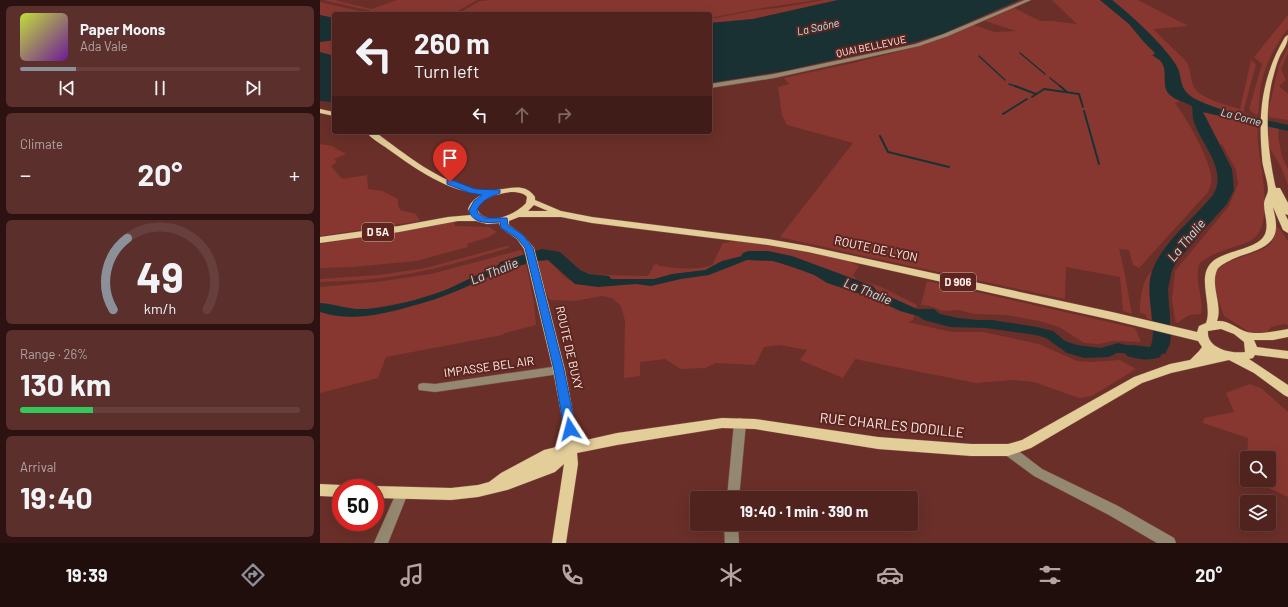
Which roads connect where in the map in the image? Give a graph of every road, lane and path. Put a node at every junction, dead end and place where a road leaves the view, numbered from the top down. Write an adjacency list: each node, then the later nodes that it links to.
1 (1029, 0): 3 (street, QUAI BELLEVUE)
2 (1288, 37): 7 (main road)
3 (712, 86)
4 (320, 111): 5 (main road)
5 (332, 114)
6 (373, 134): 8 (main road)
7 (1268, 170): 10 (main road); 13 (main road)
8 (468, 190): 9 (main road); 12 (main road)
9 (497, 191): 11 (main road, ROUTE DE LYON); 12 (main road)
10 (1272, 191): 19 (main road); 22 (main road)
11 (531, 201): 14 (main road); 15 (main road, ROUTE DE LYON / D 906)
12 (476, 204): 16 (main road); 18 (main road, D 5A)
13 (1288, 212)
14 (520, 214): 15 (main road, ROUTE DE LYON / D 906); 17 (main road)
15 (561, 214): 22 (main road, ROUTE DE LYON / D 906)
16 (478, 218): 17 (main road); 18 (main road, D 5A)
17 (504, 220): 28 (main road, ROUTE DE BUXY)
18 (436, 221): 20 (main road, D 5A)
19 (1288, 230)
20 (320, 240)
21 (1288, 333): 23 (main road)
22 (1206, 335): 23 (main road); 26 (main road); 27 (main road)
23 (1244, 336): 24 (main road)
24 (1251, 351): 25 (main road); 26 (main road, RUE CHARLES DODILLE)
25 (1288, 355)
26 (1233, 357): 27 (main road, RUE CHARLES DODILLE); 30 (main road)
27 (1193, 364): 33 (main road, RUE CHARLES DODILLE)
28 (559, 370): 29 (street, IMPASSE BEL AIR); 32 (main road, ROUTE DE BUXY)
29 (423, 387)
30 (1288, 392)
31 (740, 423): 32 (main road, RUE CHARLES DODILLE); 33 (main road, RUE CHARLES DODILLE); 36 (street)
32 (571, 450): 38 (main road); 41 (main road, ROUTE DE BUXY)
33 (1008, 450): 43 (street)
34 (320, 490): 35 (main road)
35 (332, 491)
36 (734, 491)
37 (384, 492): 38 (main road)
38 (402, 493): 40 (street)
39 (731, 531): 42 (street)
40 (381, 543)
41 (559, 543)
42 (732, 543)
43 (1169, 543)

